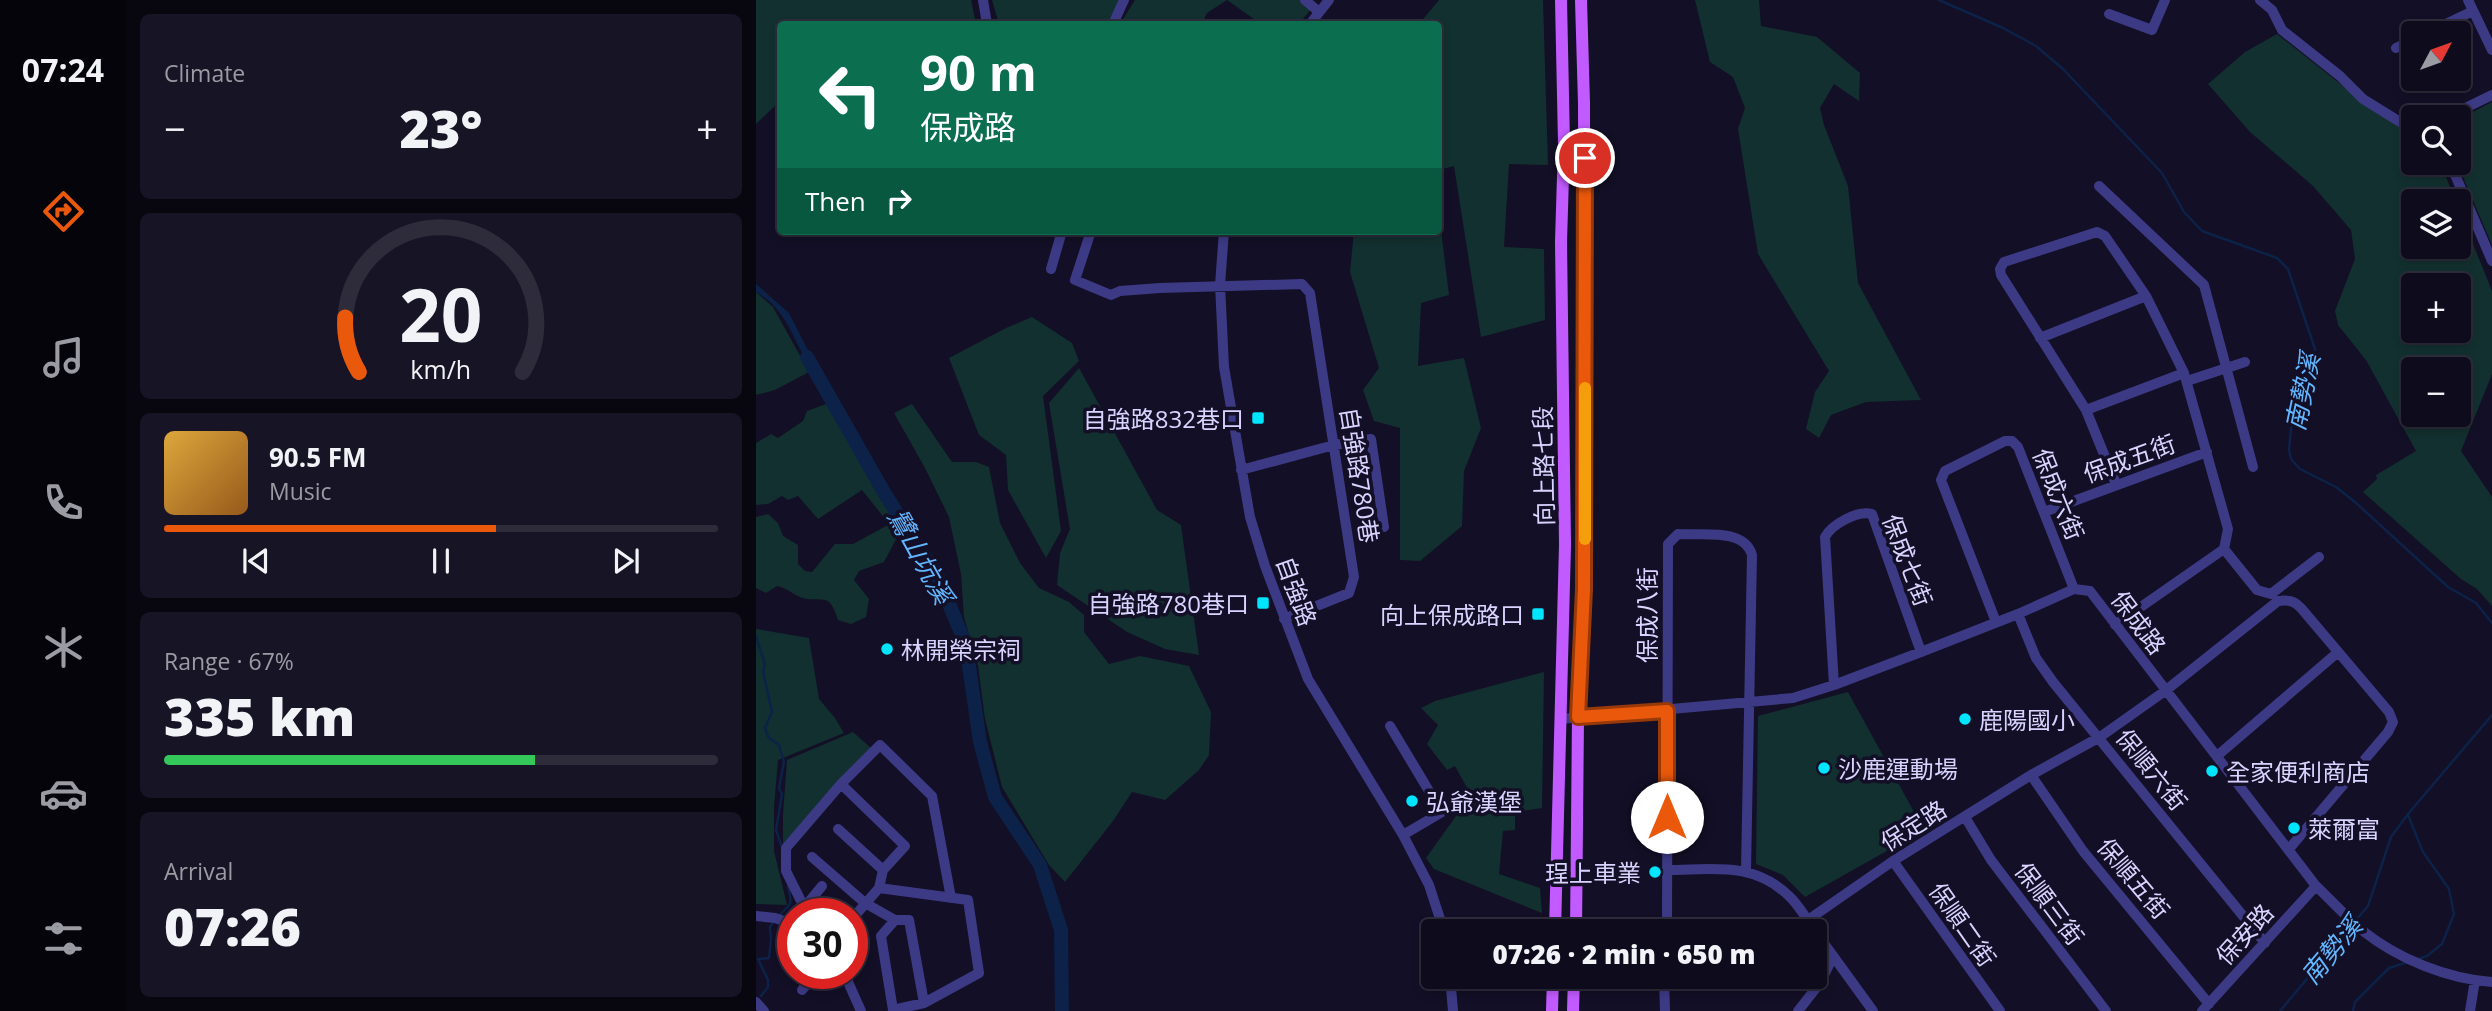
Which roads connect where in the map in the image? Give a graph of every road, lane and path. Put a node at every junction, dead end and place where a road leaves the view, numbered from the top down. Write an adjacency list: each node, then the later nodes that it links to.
1 (983, 0): 13 (street)
2 (1124, 0): 14 (street)
3 (1305, 0): 11 (street)
4 (1329, 0): 11 (street)
5 (1561, 0): 58 (main road, 向上路七段)
6 (1581, 0): 57 (main road, 向上路七段)
7 (2165, 0): 12 (street)
8 (2260, 0): 22 (street)
9 (2468, 0): 10 (street)
10 (2473, 11): 16 (street); 19 (street)
11 (1319, 12): 15 (street)
12 (2109, 14)
13 (986, 21)
14 (1114, 21)
15 (1312, 21)
16 (2452, 21)
17 (2401, 46): 18 (street)
18 (2396, 48)
19 (2492, 50)
20 (2492, 95): 21 (street)
21 (2471, 105)
22 (2401, 123)
23 (2455, 175): 28 (street)
24 (2099, 187): 34 (street)
25 (1061, 235): 29 (street)
26 (1090, 235): 30 (street)
27 (1224, 235): 30 (street, 自強路)
28 (2492, 261)
29 (1051, 269)
30 (1220, 285): 37 (street, 自強路780巷); 40 (street, 自強路)
31 (2146, 296): 32 (street); 32 (street); 35 (street)
32 (2040, 338): 36 (street)
33 (2245, 362): 34 (street)
34 (2226, 368): 35 (street); 39 (street)
35 (2185, 377): 36 (street); 38 (street)
36 (2086, 410): 41 (street)
37 (1334, 445): 40 (street); 43 (street); 48 (street, 自強路780巷)
38 (2207, 452): 41 (street, 保成五街); 44 (street, 保成五街)
39 (2253, 467)
40 (1241, 470): 48 (street, 自強路)
41 (2116, 484): 42 (street, 保成五街)
42 (2044, 512): 46 (street, 保成六街); 49 (street, 保成六街)
43 (1384, 527)
44 (2224, 549): 45 (street); 50 (street)
45 (2319, 557)
46 (2074, 589): 47 (street, 保成路); 50 (street, 保成路)
47 (2018, 614): 49 (street, 保成路); 60 (street, 保順六街)
48 (1284, 619): 68 (street, 自強路)
49 (1996, 622): 51 (street, 保成路)
50 (2115, 625): 54 (street, 保成路)
51 (1920, 652): 53 (street, 保成路); 53 (street, 保成七街)
52 (2337, 653): 54 (street, 保定路); 61 (street); 69 (street)
53 (1834, 685): 55 (street, 保成路)
54 (2165, 691): 60 (street, 保定路); 61 (street, 保成路)
55 (1750, 703): 56 (street, 保成路); 56 (street, 保成八街); 74 (street, 保成八街)
56 (1667, 711): 57 (street, 保成路); 73 (street, 保成八街)
57 (1578, 717): 58 (street, 保成路); 87 (main road, 向上路七段)
58 (1560, 719): 86 (main road, 向上路七段)
59 (1390, 726): 65 (street)
60 (2100, 737): 62 (street, 保定路); 93 (street, 保順六街)
61 (2217, 756): 69 (street, 保成路)
62 (2031, 775): 66 (street, 保定路); 107 (street, 保順五街)
63 (841, 784): 72 (street); 78 (street); 81 (street)
64 (1454, 805): 65 (street)
65 (1441, 811): 68 (street)
66 (1965, 817): 71 (street, 保定路); 117 (street, 保順三街)
67 (838, 829): 72 (street)
68 (1403, 835): 85 (street, 自強路)
69 (2289, 849): 76 (street, 保成路)
70 (812, 857): 80 (street)
71 (1893, 861): 90 (street, 保定路); 116 (street, 保順二街)
72 (883, 870): 77 (street)
73 (1666, 870): 74 (street); 88 (street, 保成八街)
74 (1746, 870): 89 (street)
75 (822, 886): 79 (street)
76 (2316, 886): 93 (street, 保安路); 97 (street, 保成路)
77 (878, 888): 81 (street); 82 (street)
78 (797, 898)
79 (812, 898)
80 (860, 898)
81 (951, 898): 106 (street)
82 (868, 900)
83 (868, 904): 92 (street)
84 (756, 916): 91 (street)
85 (1440, 919)
86 (1555, 919)
87 (1576, 919)
88 (1667, 919)
89 (1806, 919)
90 (1808, 919)
91 (777, 920)
92 (895, 920): 106 (street); 106 (street)
93 (2265, 943): 107 (street, 保安路)
94 (1827, 948): 95 (street)
95 (1833, 957): 96 (street); 115 (street)
96 (1827, 969)
97 (2475, 981): 98 (street, 保成路); 118 (street)
98 (2492, 982)
99 (851, 989): 109 (street)
100 (1451, 989): 110 (street)
101 (1553, 989): 111 (main road)
102 (1574, 989): 112 (main road)
103 (1664, 989): 113 (street)
104 (1815, 989): 114 (street)
105 (756, 1002): 108 (street)
106 (924, 1003)
107 (2206, 1007)
108 (764, 1011)
109 (861, 1011)
110 (1453, 1011)
111 (1552, 1011)
112 (1573, 1011)
113 (1665, 1011)
114 (1798, 1011)
115 (1872, 1011)
116 (2000, 1011)
117 (2106, 1011)
118 (2470, 1011)

